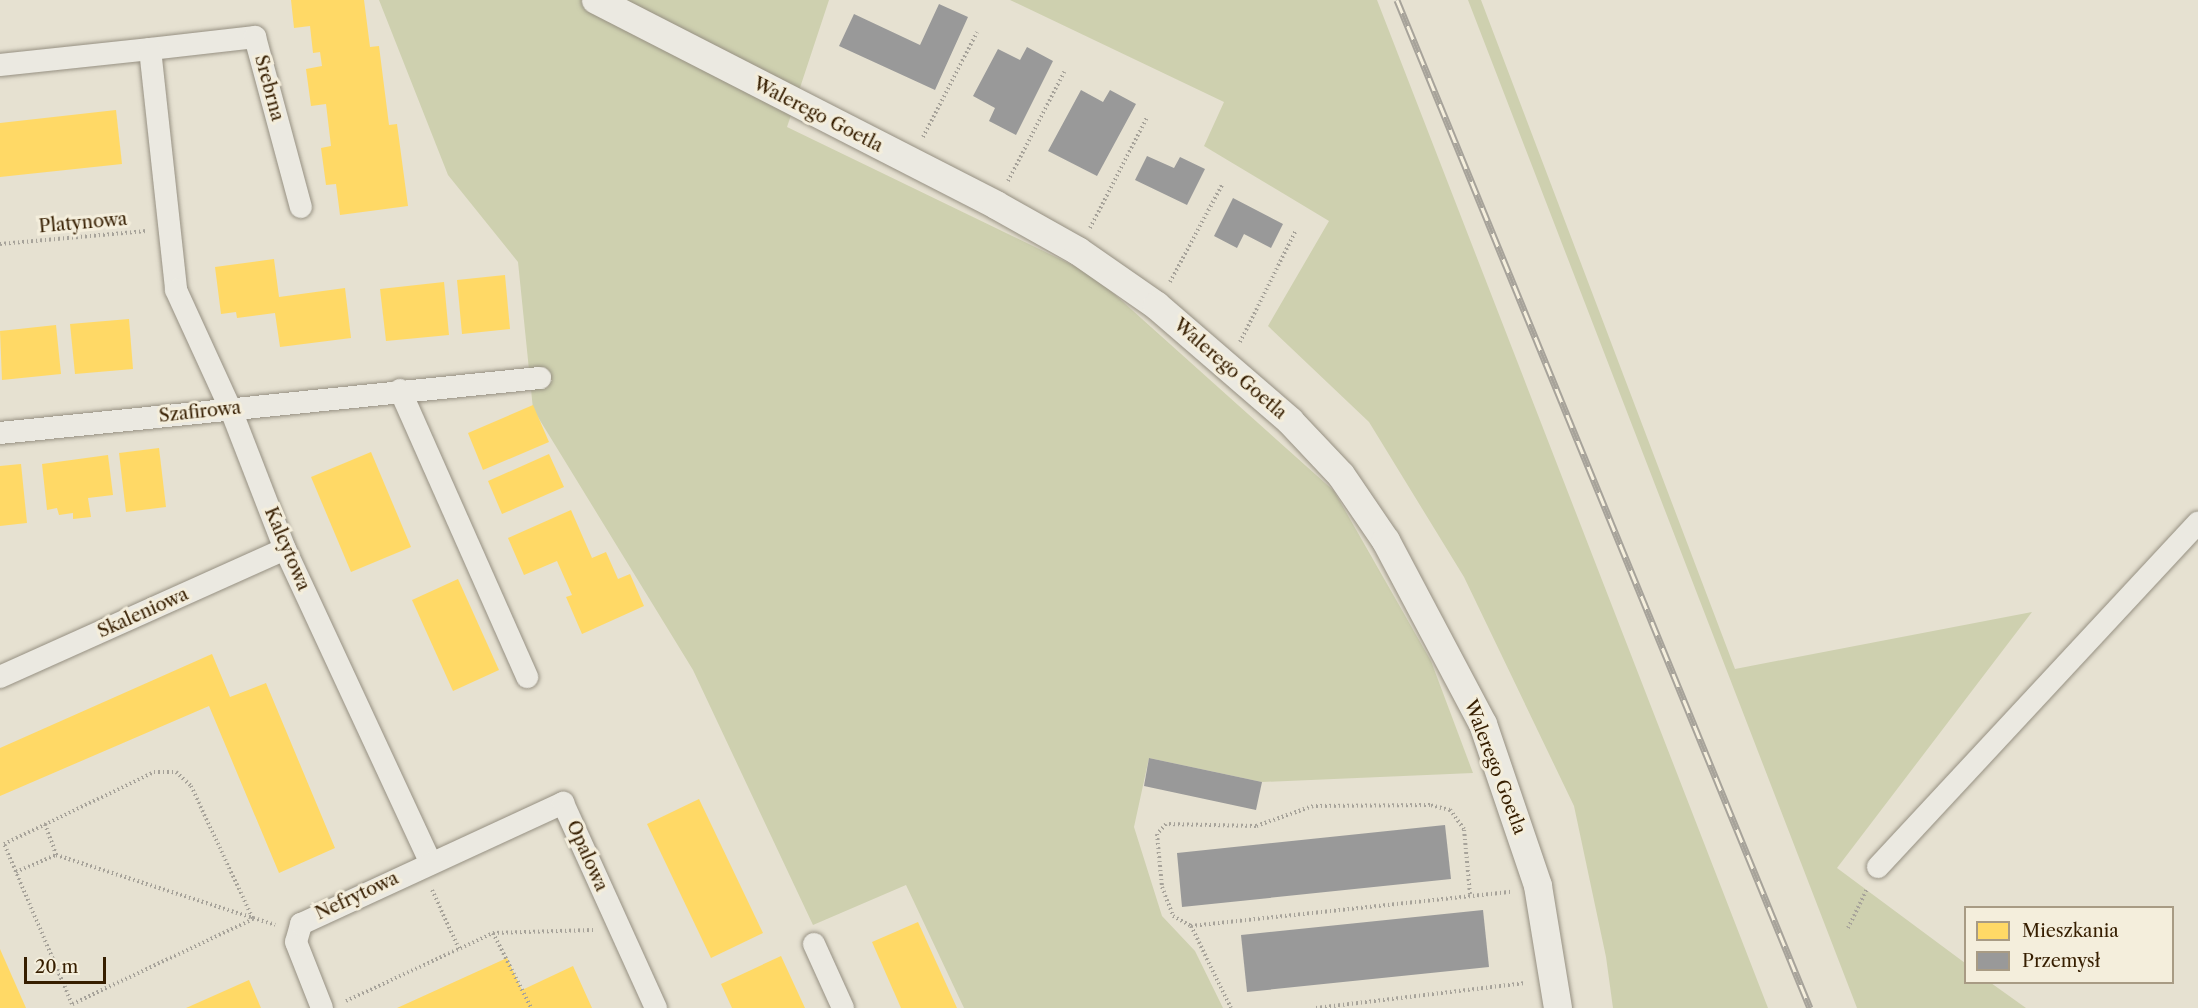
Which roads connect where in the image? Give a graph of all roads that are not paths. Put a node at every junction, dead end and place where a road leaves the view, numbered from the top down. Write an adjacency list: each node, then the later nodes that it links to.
1 (596, 0): 19 (street, Walerego Goetla)
2 (150, 49): 3 (street, Srebrna); 4 (street, Srebrna); 7 (street, Kalcytowa)
3 (0, 65)
4 (302, 207)
5 (540, 378): 6 (street, Szafirowa)
6 (400, 390): 7 (street, Szafirowa); 12 (street)
7 (231, 410): 8 (street, Szafirowa); 10 (street, Kalcytowa)
8 (0, 432)
9 (2198, 523): 14 (street)
10 (285, 549): 11 (street, Skaleniowa); 13 (street, Kalcytowa)
11 (0, 676)
12 (526, 677)
13 (425, 864): 16 (street, Nefrytowa); 17 (street, Opalowa)
14 (1878, 867)
15 (814, 944): 18 (street)
16 (332, 1006)
17 (656, 1008)
18 (843, 1008)
19 (1558, 1008)

